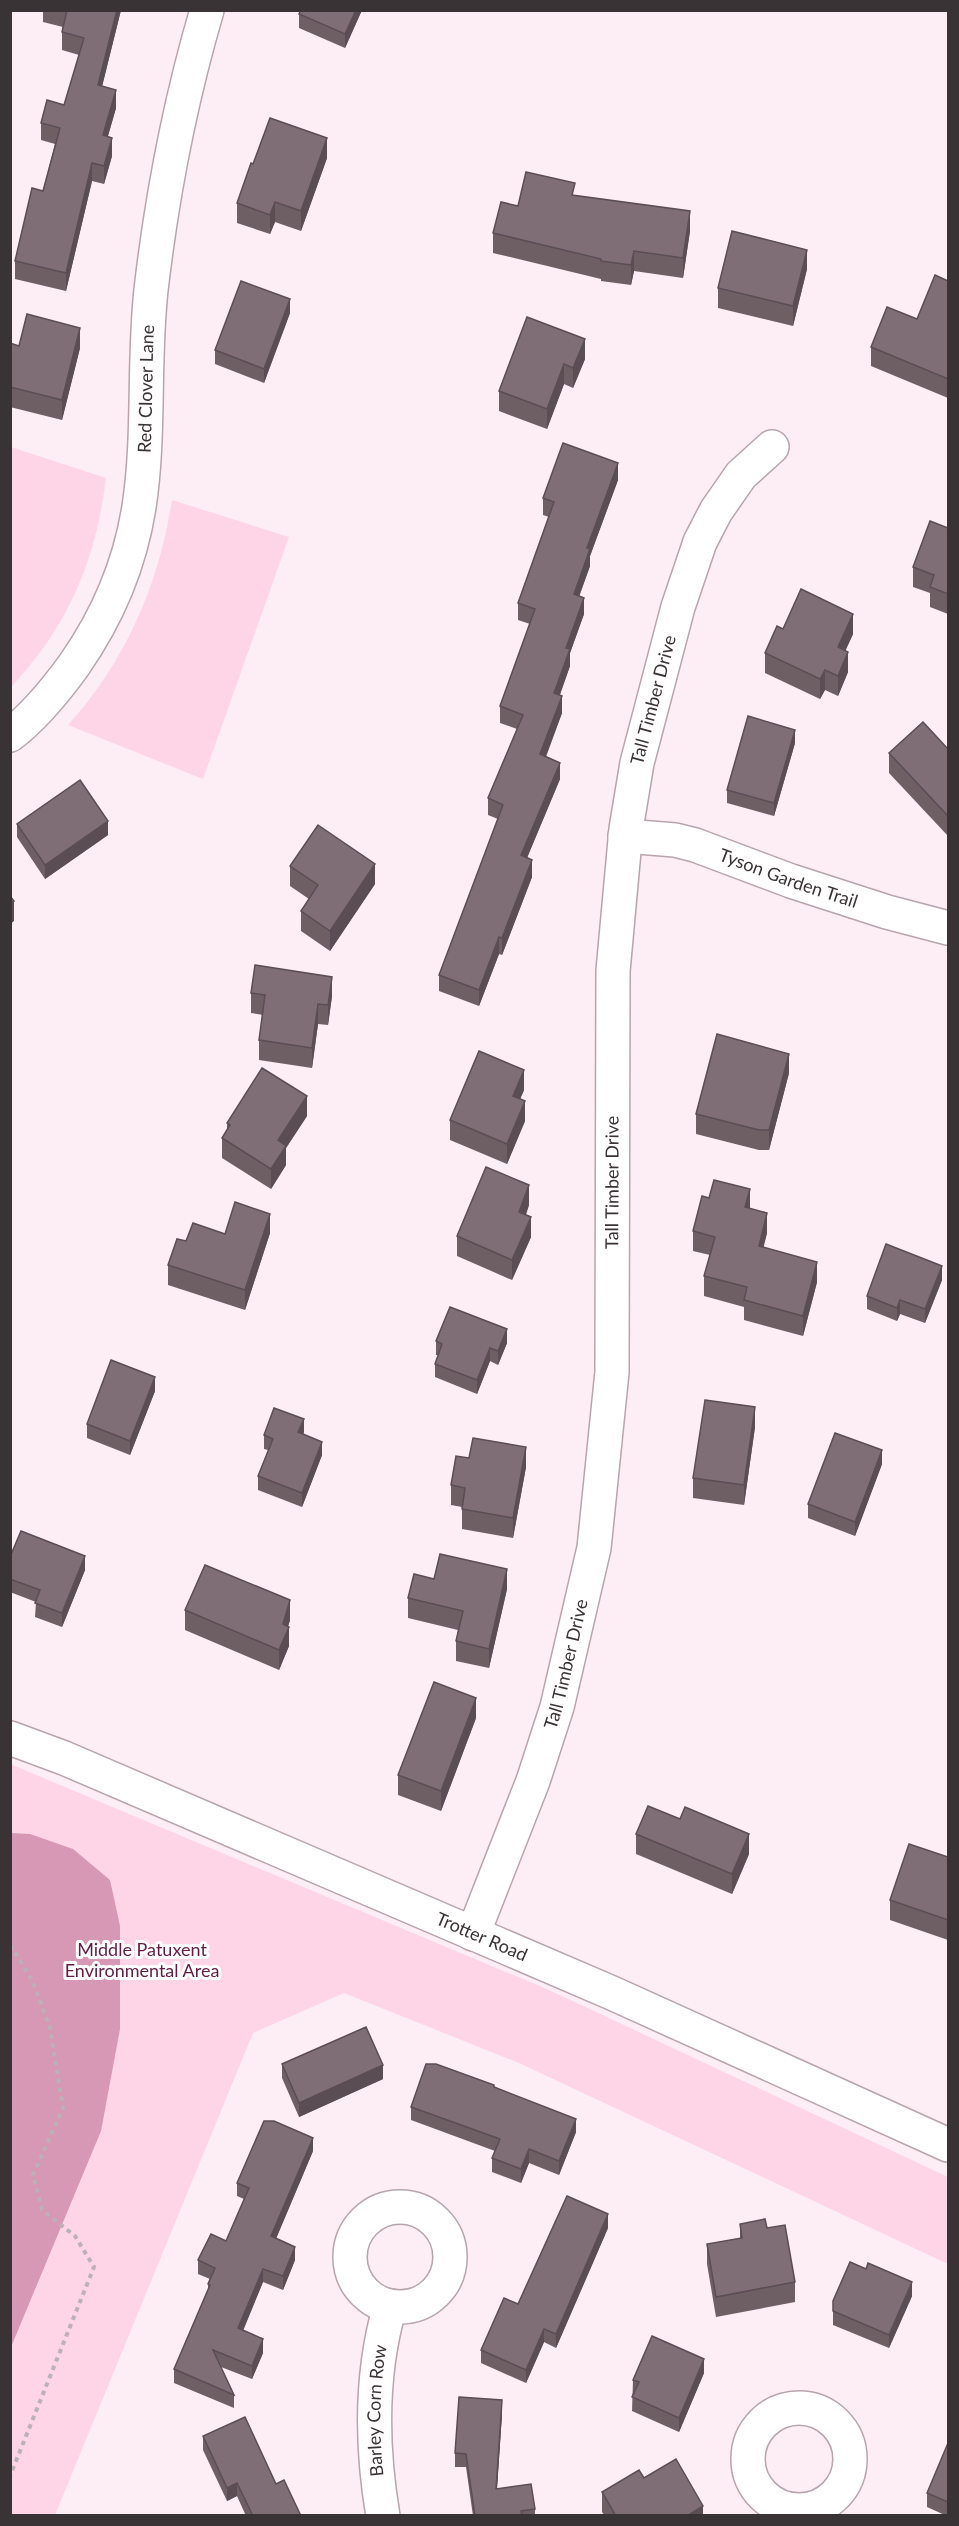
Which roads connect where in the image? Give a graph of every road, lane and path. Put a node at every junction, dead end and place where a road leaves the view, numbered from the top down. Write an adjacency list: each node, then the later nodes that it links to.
1 (207, 10): 3 (street, Red Clover Lane)
2 (772, 447): 4 (street, Tall Timber Drive)
3 (10, 735)
4 (625, 836): 5 (street, Tyson Garden Trail); 7 (street, Tall Timber Drive)
5 (948, 928)
6 (10, 1738): 7 (street, Trotter Road)
7 (473, 1934): 9 (street, Trotter Road)
8 (10, 1945): 11 (path)
9 (948, 2145)
10 (390, 2306): 12 (street, Barley Corn Row)
11 (10, 2476)
12 (383, 2516)

